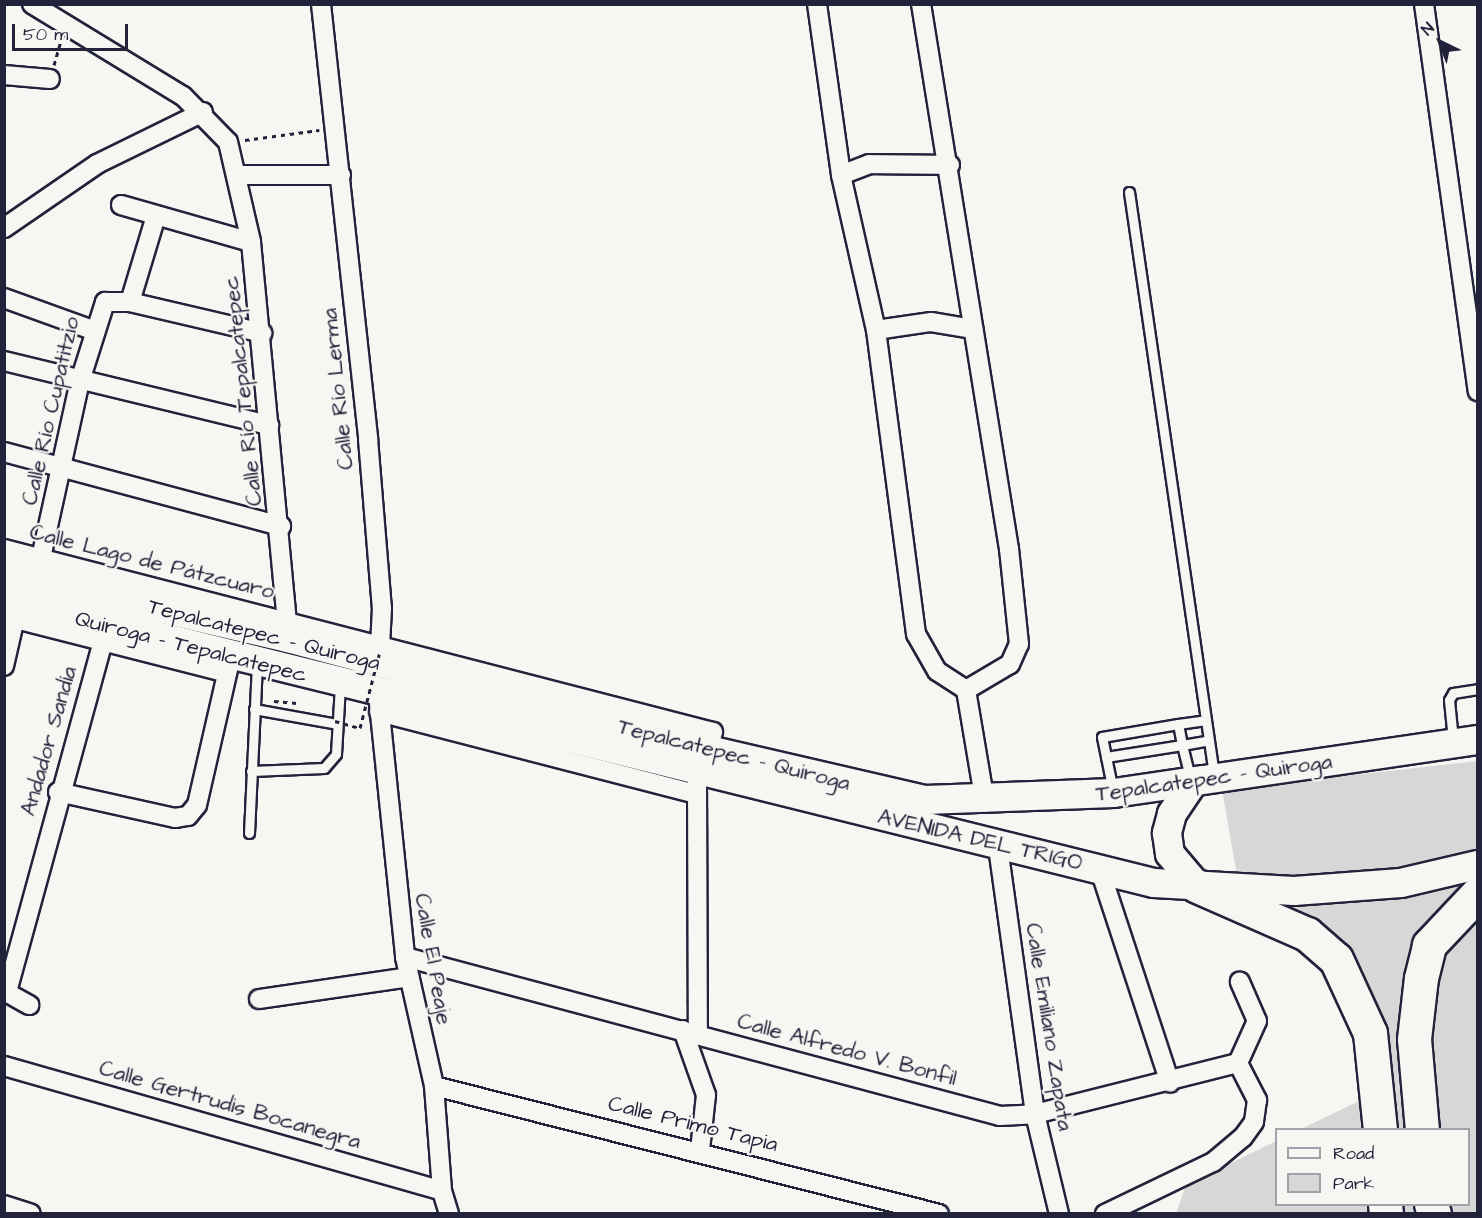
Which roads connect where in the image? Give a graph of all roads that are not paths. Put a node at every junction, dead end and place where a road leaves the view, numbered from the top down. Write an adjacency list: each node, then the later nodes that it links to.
1 (32, 4): 8 (street)
2 (321, 4): 10 (street, Calle Río Lerma)
3 (817, 4): 11 (street)
4 (921, 4): 9 (street)
5 (1424, 4): 26 (street)
6 (4, 75): 7 (street)
7 (50, 79)
8 (203, 112): 12 (street, Calle Río Tepalcatepec); 16 (street)
9 (950, 165): 11 (street); 20 (street)
10 (341, 175): 12 (street); 37 (street, Calle Río Lerma)
11 (841, 175): 21 (street)
12 (239, 176): 17 (street, Calle Río Tepalcatepec)
13 (1129, 192): 45 (lane)
14 (121, 205): 15 (street)
15 (156, 216): 17 (street); 19 (street)
16 (4, 228)
17 (251, 242): 23 (street, Calle Río Tepalcatepec)
18 (4, 298): 22 (street)
19 (130, 303): 22 (street, Calle Río Cupatitzio); 23 (street)
20 (973, 329): 21 (street); 42 (street)
21 (876, 330): 42 (street)
22 (94, 331): 25 (street, Calle Río Cupatitzio)
23 (262, 333): 27 (street, Calle Río Tepalcatepec)
24 (4, 361): 25 (street)
25 (80, 381): 27 (street); 29 (street, Calle Río Cupatitzio)
26 (1478, 391)
27 (269, 425): 30 (street, Calle Río Tepalcatepec)
28 (4, 452): 29 (street)
29 (60, 467): 30 (street); 32 (street, Calle Río Cupatitzio)
30 (281, 526): 35 (street, Calle Río Tepalcatepec)
31 (4, 549): 32 (street, Calle Lago de Pátzcuaro)
32 (41, 558): 35 (street, Calle Lago de Pátzcuaro)
33 (4, 572): 35 (main road, Tepalcatepec - Quiroga)
34 (8, 611): 36 (street); 38 (main road, Quiroga - Tepalcatepec); 39 (street)
35 (288, 629): 37 (street, Calle Lago de Pátzcuaro); 55 (main road, Tepalcatepec - Quiroga)
36 (102, 644): 38 (street); 57 (street, Andador Sandía)
37 (380, 649): 55 (street, Calle Lago de Pátzcuaro)
38 (238, 665): 40 (main road, Quiroga - Tepalcatepec); 44 (lane); 57 (street)
39 (4, 666)
40 (340, 685): 43 (main road, Quiroga - Tepalcatepec); 46 (lane)
41 (1478, 689): 50 (lane)
42 (966, 690): 59 (street)
43 (379, 703): 55 (main road); 67 (street, Calle El Peaje)
44 (254, 709): 46 (lane); 54 (lane)
45 (1206, 720): 47 (lane); 49 (lane)
46 (336, 722): 54 (lane)
47 (1178, 724): 48 (lane); 51 (lane)
48 (1146, 730): 52 (lane); 53 (lane)
49 (1209, 741): 51 (lane); 56 (lane)
50 (1465, 742): 56 (main road, Tepalcatepec - Quiroga)
51 (1182, 746): 52 (lane); 56 (lane)
52 (1150, 750): 53 (lane)
53 (1106, 757): 58 (lane)
54 (251, 771): 61 (lane)
55 (700, 772): 60 (main road, Tepalcatepec - Quiroga); 73 (street)
56 (1204, 782): 58 (main road, Tepalcatepec - Quiroga); 65 (main road)
57 (58, 792): 70 (street, Andador Sandía)
58 (1114, 794): 59 (main road, Tepalcatepec - Quiroga)
59 (985, 802): 60 (main road, Tepalcatepec - Quiroga)
60 (922, 813): 62 (main road, AVENIDA DEL TRIGO)
61 (249, 832)
62 (998, 847): 64 (main road, AVENIDA DEL TRIGO); 79 (street, Calle Emiliano Zapata)
63 (1478, 865): 65 (main road)
64 (1099, 867): 65 (main road, AVENIDA DEL TRIGO); 77 (street)
65 (1197, 886): 80 (highway)
66 (1478, 893): 74 (highway)
67 (405, 957): 68 (street, Calle El Peaje); 73 (street, Calle Alfredo V. Bonfil)
68 (409, 977): 71 (street); 78 (street, Calle El Peaje)
69 (1240, 982): 75 (street)
70 (6, 991): 72 (street)
71 (259, 999)
72 (29, 1005)
73 (691, 1033): 79 (street, Calle Alfredo V. Bonfil); 82 (street)
74 (1414, 1039): 80 (highway); 81 (highway)
75 (1238, 1063): 77 (street, Calle Alfredo V. Bonfil); 89 (street)
76 (4, 1066): 83 (street, Calle Gertrudis Bocanegra)
77 (1170, 1083): 79 (street, Calle Alfredo V. Bonfil)
78 (434, 1086): 82 (street, Calle Primo Tapia); 83 (street, Calle El Peaje)
79 (1035, 1114): 88 (street, Calle Emiliano Zapata)
80 (1386, 1128)
81 (1422, 1128)
82 (700, 1150): 87 (street, Calle Primo Tapia)
83 (442, 1191): 86 (street, Calle El Peaje)
84 (4, 1205): 85 (street)
85 (31, 1214)
86 (449, 1214)
87 (939, 1214)
88 (1059, 1214)
89 (1105, 1214)

